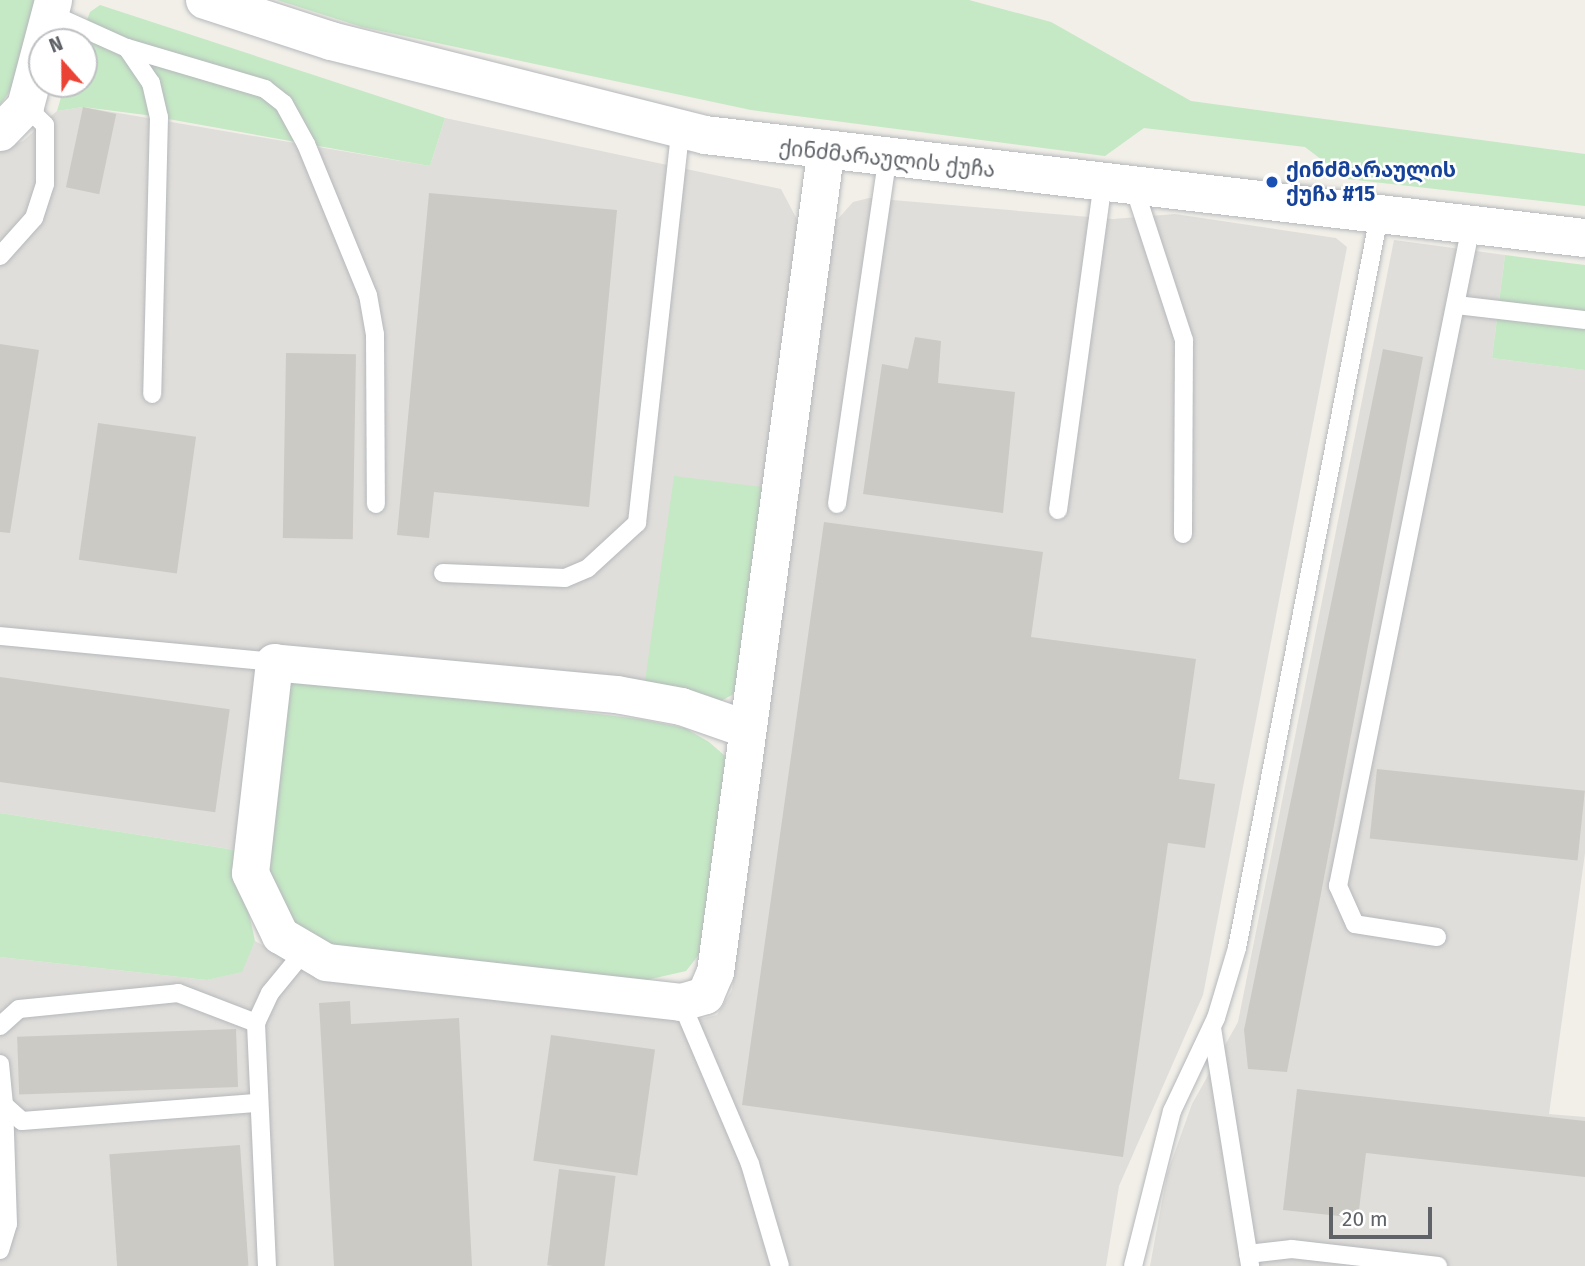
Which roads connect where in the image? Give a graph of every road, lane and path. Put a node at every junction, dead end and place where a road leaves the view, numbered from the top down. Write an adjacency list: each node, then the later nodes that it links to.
1 (205, 0): 5 (main road, ქინძმარაულის ქუჩა)
2 (51, 6): 3 (lane); 4 (street)
3 (128, 48): 16 (lane); 17 (lane)
4 (24, 106): 6 (street); 13 (lane)
5 (680, 131): 7 (main road, ქინძმარაულის ქუჩა); 21 (lane)
6 (0, 132)
7 (825, 154): 8 (main road, ქინძმარაულის ქუჩა); 24 (street)
8 (887, 160): 9 (main road, ქინძმარაულის ქუჩა); 18 (lane)
9 (1118, 182): 10 (main road, ქინძმარაულის ქუჩა); 19 (lane); 20 (lane)
10 (1379, 216): 11 (main road, ქინძმარაულის ქუჩა); 30 (lane)
11 (1471, 226): 12 (main road, ქინძმარაულის ქუჩა); 14 (lane)
12 (1585, 238)
13 (0, 256)
14 (1457, 305): 15 (lane); 25 (lane)
15 (1585, 320)
16 (152, 394)
17 (376, 504)
18 (836, 504)
19 (1058, 510)
20 (1183, 534)
21 (443, 573)
22 (0, 636): 23 (lane)
23 (274, 662): 24 (street); 26 (street)
24 (747, 729): 27 (street)
25 (1437, 937)
26 (302, 954): 27 (street); 28 (lane)
27 (681, 1002): 37 (lane)
28 (256, 1023): 29 (lane); 32 (lane)
29 (0, 1026)
30 (1212, 1027): 35 (lane); 38 (lane)
31 (0, 1064): 33 (lane)
32 (255, 1103): 33 (lane); 36 (lane)
33 (4, 1105): 34 (lane)
34 (0, 1250)
35 (1249, 1260): 39 (lane)
36 (267, 1266)
37 (780, 1266)
38 (1133, 1266)
39 (1438, 1266)

